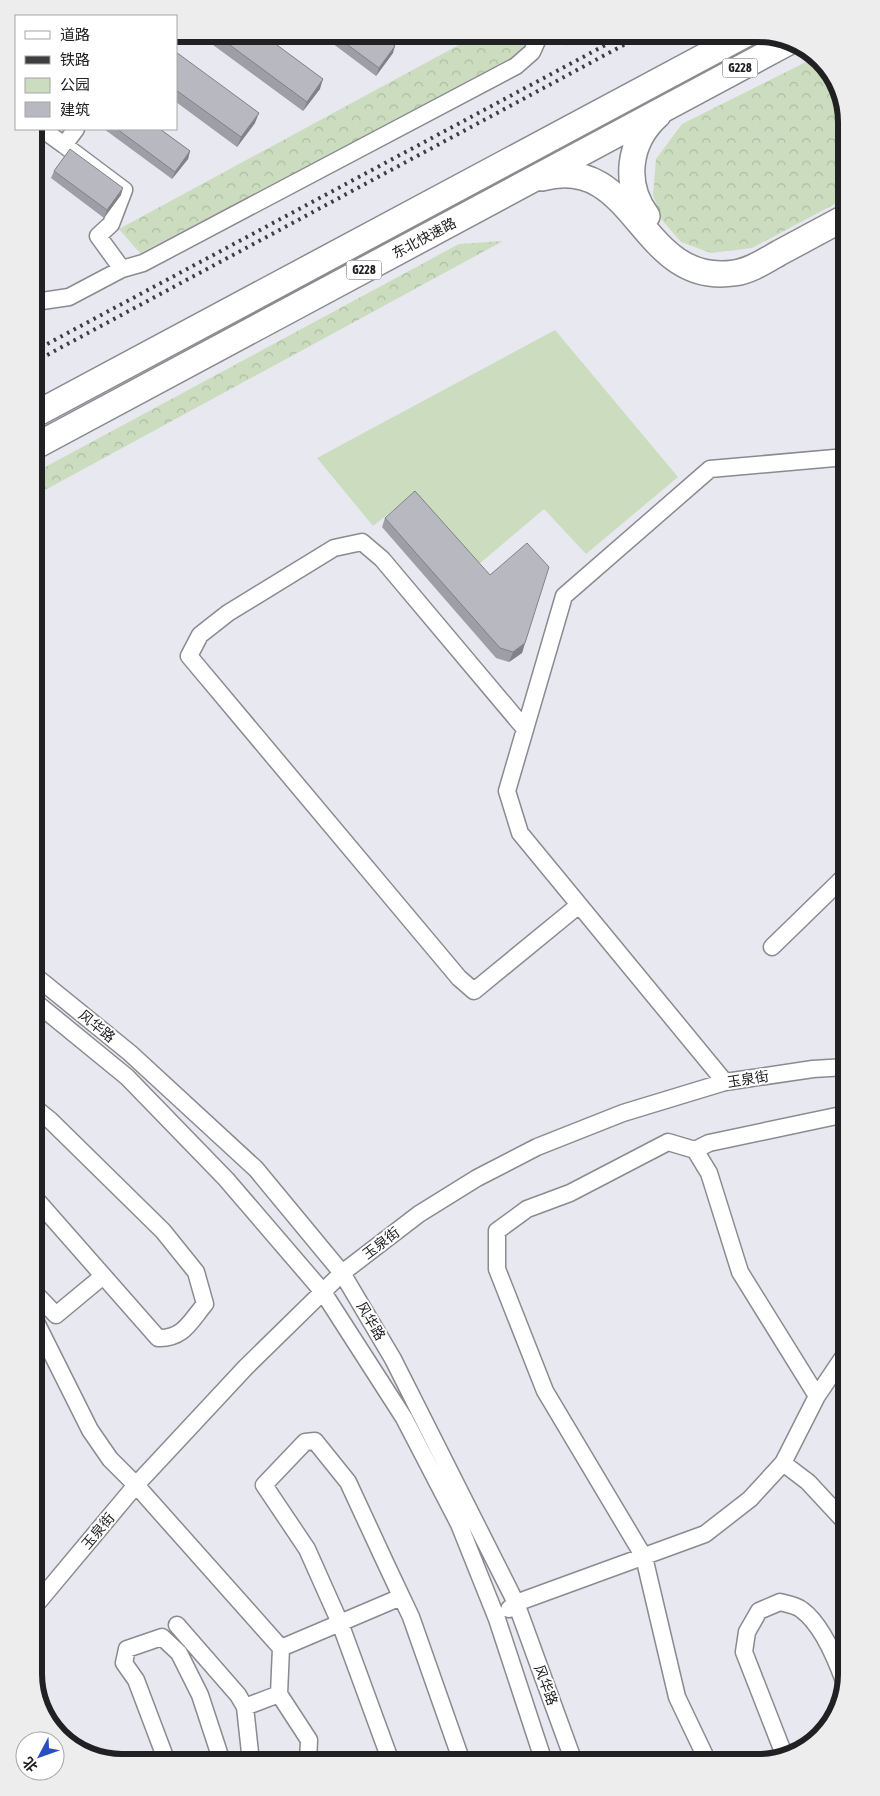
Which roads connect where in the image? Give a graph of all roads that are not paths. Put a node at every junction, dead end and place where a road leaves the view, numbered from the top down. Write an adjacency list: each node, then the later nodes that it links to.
1 (536, 43): 11 (street)
2 (730, 43): 13 (highway, 东北快速路 / G228)
3 (781, 46): 4 (highway, 东北快速路 / G228)
4 (669, 106): 8 (highway, 东北快速路 / G228); 9 (highway)
5 (43, 130): 7 (street)
6 (75, 130): 7 (street)
7 (64, 144): 11 (street)
8 (523, 184): 10 (highway); 14 (highway, 东北快速路 / G228)
9 (838, 207)
10 (838, 221)
11 (122, 269): 12 (street)
12 (43, 301)
13 (43, 410)
14 (43, 442)
15 (838, 458): 16 (street)
16 (525, 730): 18 (street); 18 (street)
17 (838, 883): 19 (street)
18 (578, 905): 23 (street)
19 (772, 947)
20 (42, 982): 28 (street, 风华路)
21 (42, 1008): 30 (street)
22 (838, 1067): 23 (street, 玉泉街)
23 (724, 1082): 28 (street, 玉泉街)
24 (42, 1114): 29 (street)
25 (838, 1116): 26 (street)
26 (695, 1150): 34 (street); 38 (street)
27 (42, 1206): 29 (street)
28 (342, 1273): 30 (street, 玉泉街); 41 (street, 风华路)
29 (103, 1276): 31 (street)
30 (322, 1292): 36 (street, 玉泉街); 42 (street)
31 (42, 1301)
32 (42, 1334): 36 (street)
33 (838, 1365): 34 (street)
34 (817, 1396): 35 (street)
35 (783, 1463): 37 (street); 38 (street)
36 (136, 1485): 39 (street, 玉泉街); 45 (street)
37 (838, 1514)
38 (644, 1557): 41 (street); 58 (street)
39 (42, 1597)
40 (401, 1597): 43 (street); 43 (street); 55 (street)
41 (516, 1603): 42 (street); 57 (street, 风华路)
42 (497, 1618): 56 (street)
43 (340, 1622): 45 (street); 54 (street)
44 (176, 1624): 48 (street)
45 (281, 1648): 47 (street)
46 (838, 1664): 49 (street)
47 (279, 1694): 48 (street); 53 (street)
48 (245, 1707): 52 (street)
49 (782, 1749)
50 (164, 1753): 51 (street)
51 (219, 1753)
52 (250, 1753)
53 (308, 1753)
54 (387, 1753)
55 (459, 1754)
56 (541, 1754)
57 (571, 1754)
58 (704, 1754)

